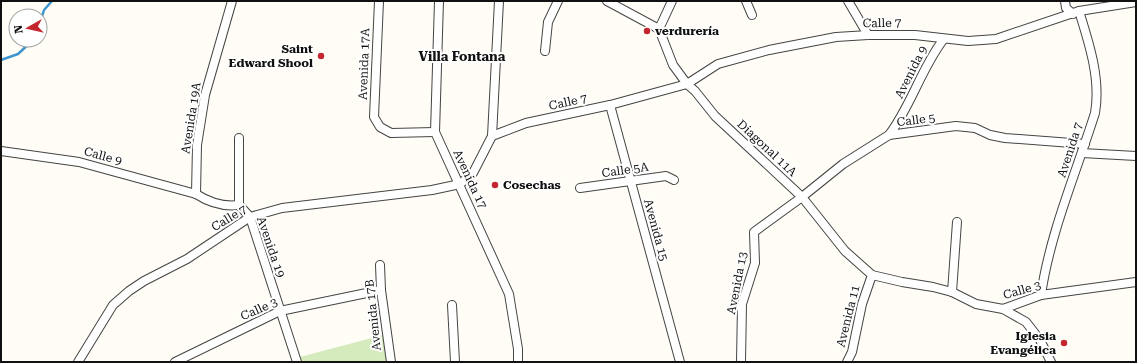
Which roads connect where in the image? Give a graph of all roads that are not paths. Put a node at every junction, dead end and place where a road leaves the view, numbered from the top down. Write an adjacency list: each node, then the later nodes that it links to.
1 (232, 1): 32 (street, Avenida 19A)
2 (379, 1): 20 (street, Avenida 17A)
3 (439, 1): 20 (street, Avenida 17)
4 (499, 1): 22 (street)
5 (558, 1): 17 (street)
6 (607, 1): 14 (street)
7 (672, 1): 14 (street)
8 (746, 1): 13 (street)
9 (848, 1): 15 (street)
10 (1066, 1): 12 (street, Avenida 7)
11 (1136, 2): 12 (street, Calle 7)
12 (1076, 12): 16 (street, Calle 7); 24 (street, Avenida 7)
13 (752, 15)
14 (659, 29): 18 (street, Diagonal 11A)
15 (868, 35): 16 (street, Calle 7); 18 (street, Calle 7)
16 (943, 40): 21 (street, Avenida 9)
17 (545, 51)
18 (688, 84): 19 (street, Calle 7); 33 (street, Diagonal 11A)
19 (610, 105): 22 (street, Calle 7); 29 (street, Avenida 15)
20 (435, 132): 30 (street, Avenida 17)
21 (889, 135): 24 (street, Calle 5); 33 (street, Calle 5)
22 (492, 136): 30 (street)
23 (239, 138): 34 (street)
24 (1085, 144): 26 (street, Avenida 7)
25 (1, 151): 32 (street, Calle 9)
26 (1082, 153): 27 (street); 43 (street, Avenida 7)
27 (1136, 156)
28 (674, 180): 29 (street, Calle 5A)
29 (631, 182): 31 (street, Calle 5A); 53 (street, Avenida 15)
30 (460, 184): 35 (street, Calle 7); 52 (street, Avenida 17)
31 (580, 188)
32 (196, 194): 34 (street, Calle 9)
33 (802, 198): 37 (street, Calle 5); 39 (street, Diagonal 11A)
34 (239, 205): 35 (street, Avenida 19)
35 (250, 217): 46 (street, Avenida 19); 47 (street, Calle 7)
36 (957, 222): 42 (street)
37 (754, 232): 54 (street, Avenida 13)
38 (380, 265): 41 (street, Avenida 17B)
39 (872, 275): 42 (street, Calle 3); 55 (street, Avenida 11)
40 (1136, 282): 43 (street, Calle 3)
41 (381, 290): 46 (street, Calle 3); 50 (street, Avenida 17B)
42 (952, 292): 45 (street, Calle 3)
43 (1042, 295): 45 (street, Calle 3)
44 (452, 305): 51 (street)
45 (1004, 309): 56 (street)
46 (280, 311): 48 (street, Calle 3); 49 (street, Avenida 19)
47 (78, 362)
48 (175, 362)
49 (297, 362)
50 (391, 362)
51 (455, 362)
52 (518, 362)
53 (680, 362)
54 (741, 362)
55 (847, 362)
56 (1051, 362)

